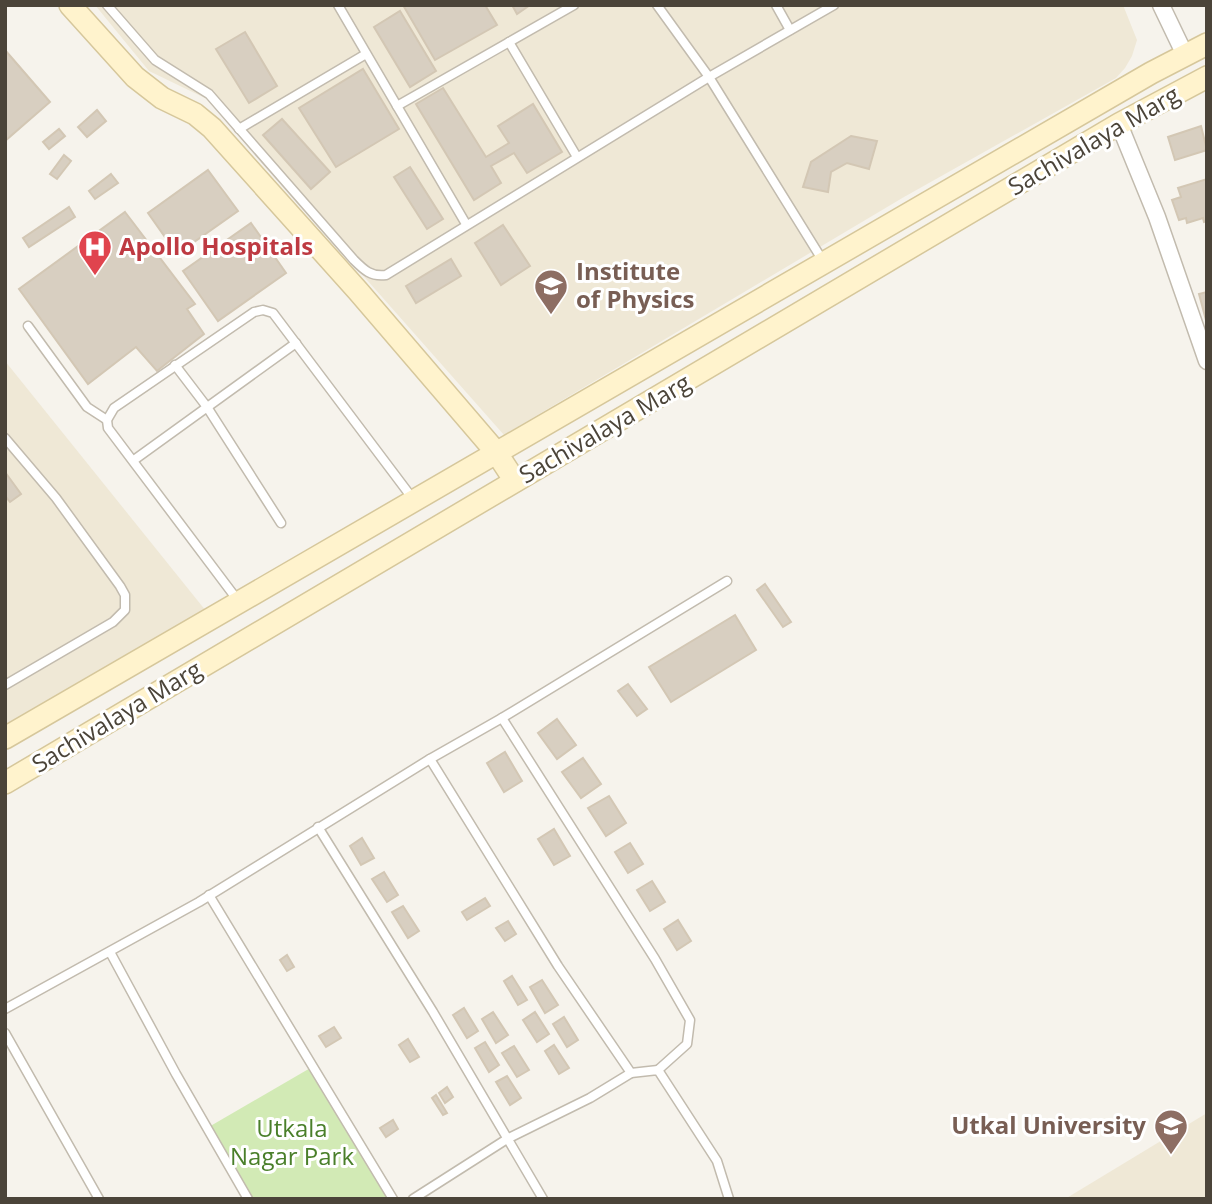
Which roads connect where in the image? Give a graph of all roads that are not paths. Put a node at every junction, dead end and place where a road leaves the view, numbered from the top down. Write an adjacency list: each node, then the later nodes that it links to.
1 (70, 5): 31 (main road)
2 (338, 5): 12 (lane)
3 (574, 5): 10 (lane)
4 (657, 5): 14 (lane)
5 (776, 5): 9 (lane)
6 (834, 5): 9 (lane)
7 (1161, 5): 13 (street)
8 (110, 6): 20 (lane)
9 (790, 30): 14 (lane)
10 (509, 42): 17 (lane); 21 (lane)
11 (1207, 44): 13 (main road)
12 (366, 54): 17 (lane); 20 (lane)
13 (1185, 55): 16 (main road)
14 (709, 77): 21 (lane); 23 (lane)
15 (1207, 77): 18 (main road, Sachivalaya Marg)
16 (1139, 80): 18 (main road); 23 (main road)
17 (397, 106): 22 (lane)
18 (1153, 106): 19 (main road, Sachivalaya Marg)
19 (1119, 124): 26 (street); 33 (main road, Sachivalaya Marg)
20 (239, 129): 22 (lane)
21 (577, 157): 22 (lane)
22 (466, 224)
23 (824, 262): 31 (main road)
24 (28, 326): 29 (lane)
25 (296, 344): 27 (lane); 28 (lane); 34 (lane)
26 (1207, 361)
27 (175, 365): 28 (lane); 29 (lane)
28 (207, 407): 32 (lane); 35 (lane)
29 (107, 420): 32 (lane)
30 (5, 438): 38 (lane)
31 (496, 452): 33 (main road); 34 (main road)
32 (134, 460): 37 (lane)
33 (515, 481): 42 (main road, Sachivalaya Marg)
34 (414, 502): 37 (main road)
35 (281, 523)
36 (727, 581): 39 (lane)
37 (239, 603): 40 (main road)
38 (5, 685)
39 (502, 718): 41 (lane); 48 (lane)
40 (5, 738)
41 (430, 759): 43 (lane); 49 (lane)
42 (5, 783)
43 (318, 827): 44 (lane); 50 (lane)
44 (209, 895): 45 (lane); 53 (lane)
45 (110, 952): 46 (lane); 52 (lane)
46 (5, 1009)
47 (5, 1033): 51 (lane)
48 (658, 1070): 49 (lane); 56 (lane)
49 (631, 1073): 50 (lane)
50 (508, 1139): 54 (lane); 55 (lane)
51 (99, 1199)
52 (248, 1199)
53 (393, 1199)
54 (413, 1199)
55 (543, 1199)
56 (729, 1199)

